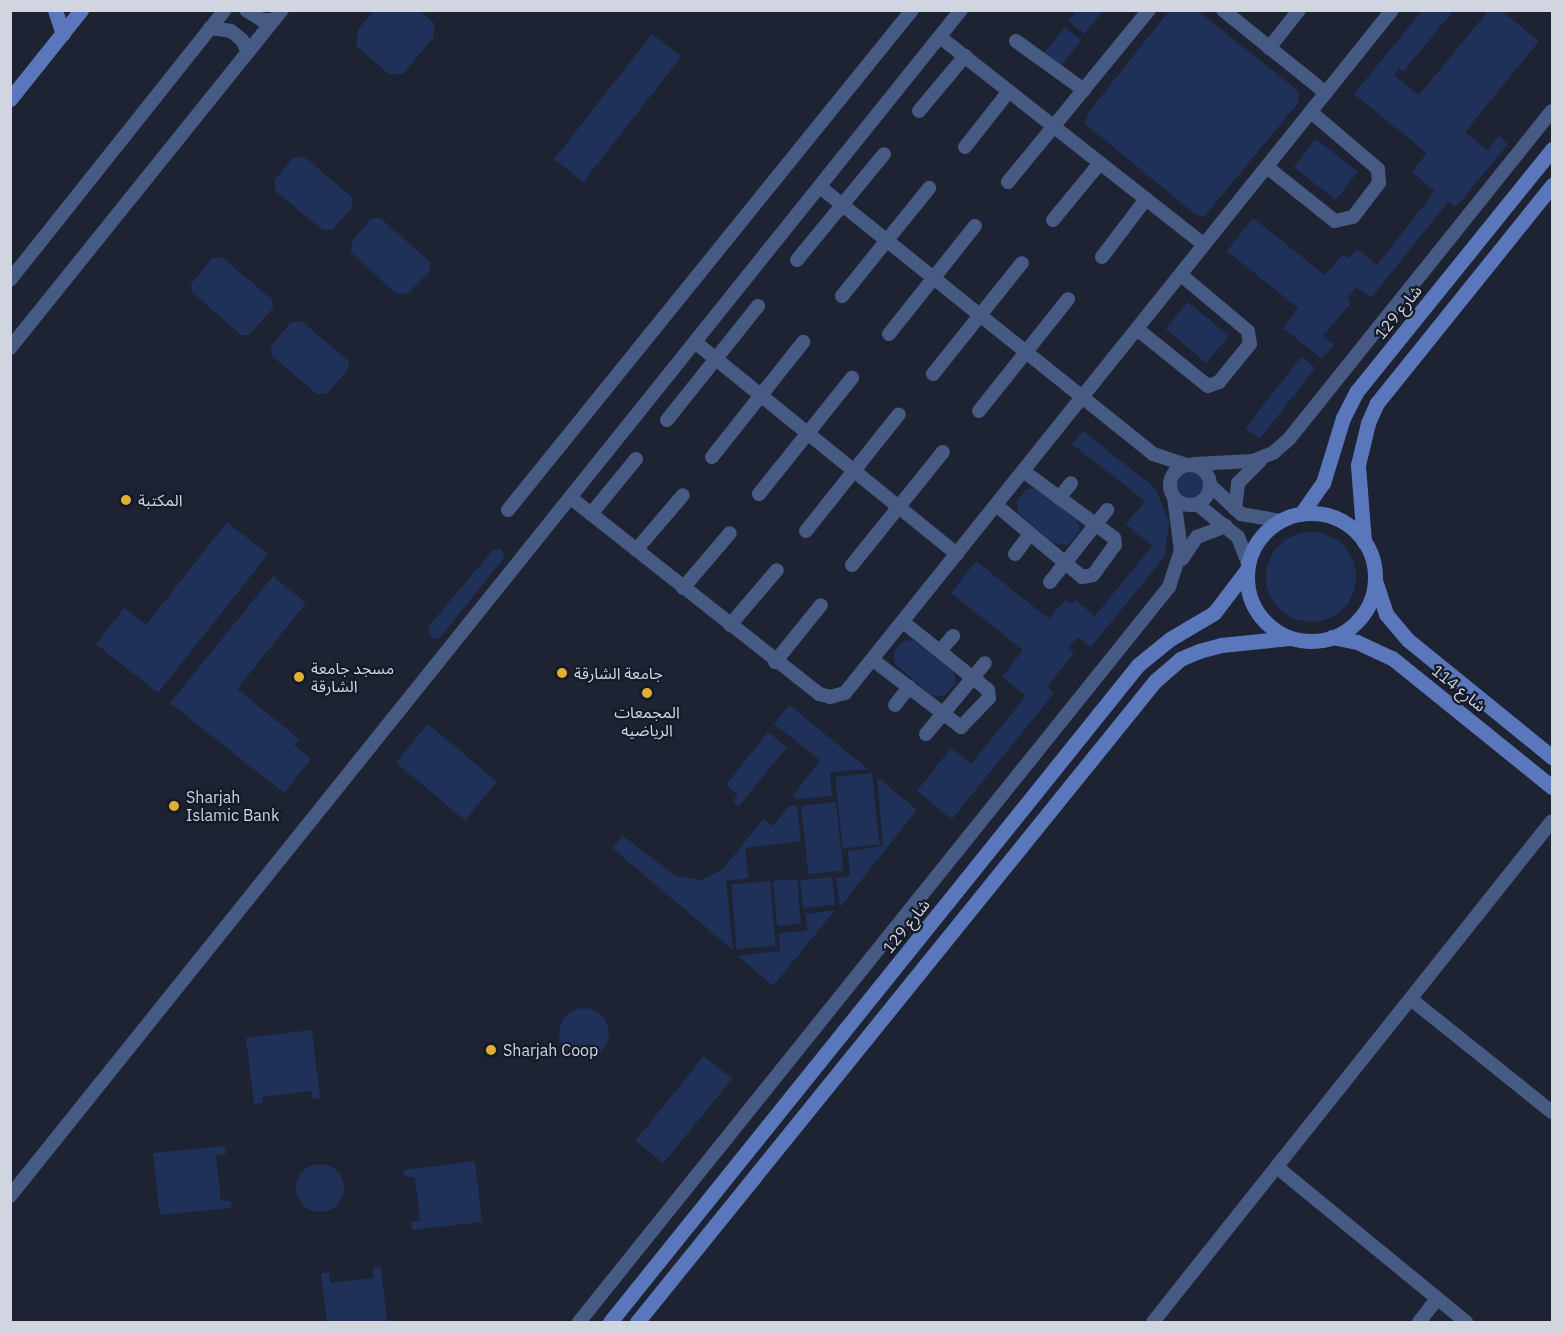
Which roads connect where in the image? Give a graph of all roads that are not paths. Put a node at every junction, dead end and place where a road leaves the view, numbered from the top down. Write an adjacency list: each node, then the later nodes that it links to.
1 (56, 10): 13 (street)
2 (81, 10): 13 (street)
3 (225, 10): 12 (street)
4 (246, 10): 11 (street)
5 (912, 10): 87 (street)
6 (961, 10): 14 (street)
7 (1149, 10): 19 (street)
8 (1222, 10): 16 (street)
9 (1299, 10): 16 (street)
10 (1392, 10): 21 (street)
11 (278, 15): 17 (street)
12 (210, 28): 17 (street); 47 (street)
13 (63, 34): 22 (street)
14 (940, 37): 18 (street); 34 (street)
15 (1016, 41): 19 (street)
16 (1269, 48): 21 (street)
17 (248, 53): 56 (street)
18 (965, 56): 20 (street); 23 (street)
19 (1084, 90): 26 (street)
20 (1009, 91): 26 (street); 27 (street)
21 (1326, 93): 25 (street)
22 (10, 99)
23 (920, 111)
24 (1552, 111): 70 (street)
25 (1311, 112): 31 (street); 31 (street)
26 (1054, 126): 30 (street); 32 (street)
27 (965, 147)
28 (1552, 149): 90 (street, شارع 129)
29 (884, 154): 37 (street)
30 (1100, 163): 36 (street); 38 (street)
31 (1267, 167): 41 (street)
32 (1008, 182)
33 (1552, 185): 98 (street)
34 (820, 187): 37 (street); 54 (street)
35 (929, 188): 40 (street)
36 (1146, 199): 41 (street); 42 (street)
37 (842, 205): 40 (street); 43 (street)
38 (1053, 220)
39 (975, 226): 46 (street)
40 (887, 241): 46 (street); 48 (street)
41 (1204, 245): 45 (street)
42 (1102, 257)
43 (797, 260)
44 (1022, 263): 51 (street)
45 (1180, 275): 52 (street); 52 (street)
46 (933, 278): 51 (street); 53 (street)
47 (10, 280)
48 (842, 296)
49 (1068, 299): 57 (street)
50 (758, 306): 58 (street)
51 (980, 315): 57 (street); 59 (street)
52 (1137, 329): 62 (street)
53 (889, 334)
54 (695, 342): 58 (street); 81 (street)
55 (803, 342): 61 (street)
56 (10, 348)
57 (1026, 352): 62 (street); 63 (street)
58 (716, 359): 61 (street); 65 (street)
59 (933, 374)
60 (852, 378): 66 (street)
61 (761, 395): 66 (street); 69 (street)
62 (1083, 397): 68 (street); 75 (street)
63 (979, 411)
64 (899, 414): 74 (street)
65 (667, 420)
66 (808, 433): 74 (street); 79 (street)
67 (943, 452): 85 (street)
68 (1153, 454): 72 (street); 78 (street)
69 (712, 457)
70 (1266, 458): 73 (street); 86 (street)
71 (636, 459): 89 (street)
72 (1189, 464): 73 (street); 77 (street); 78 (street)
73 (1225, 465): 77 (street)
74 (854, 471): 85 (street); 95 (street)
75 (1023, 471): 82 (street); 84 (street)
76 (1071, 483): 82 (street)
77 (1211, 484): 83 (street); 86 (street)
78 (1172, 491): 83 (street); 92 (street)
79 (759, 494)
80 (683, 495): 99 (street)
81 (571, 498): 89 (street); 131 (street)
82 (1059, 498): 93 (street)
83 (1195, 504): 92 (street); 94 (street)
84 (996, 505): 97 (street); 100 (street)
85 (899, 507): 100 (street); 103 (street)
86 (1235, 509): 91 (street)
87 (508, 510)
88 (1107, 510): 93 (street)
89 (591, 514): 99 (street)
90 (1301, 514): 91 (street); 98 (street)
91 (1280, 520): 105 (street)
92 (1179, 521): 104 (street)
93 (1096, 525): 102 (street); 102 (street)
94 (1226, 526): 104 (street); 105 (street)
95 (806, 531)
96 (730, 532): 109 (street)
97 (1030, 534): 101 (street); 102 (street)
98 (1365, 542): 108 (street)
99 (636, 550): 109 (street)
100 (957, 554): 111 (street)
101 (1015, 554)
102 (1065, 563): 107 (street)
103 (852, 565)
104 (1178, 566): 133 (street)
105 (1247, 567): 115 (street); 134 (street, شارع 129)
106 (777, 570): 112 (street)
107 (1050, 582)
108 (1376, 582): 114 (street); 125 (street, شارع 114)
109 (683, 588): 112 (street)
110 (820, 605): 118 (street)
111 (903, 622): 116 (street); 117 (street)
112 (730, 625): 118 (street)
113 (953, 636): 116 (street)
114 (1332, 637): 115 (street); 126 (street, شارع 114)
115 (1290, 638): 135 (street)
116 (940, 651): 120 (street)
117 (873, 660): 118 (street); 121 (street)
118 (775, 662)
119 (985, 663): 120 (street)
120 (973, 678): 123 (street); 123 (street)
121 (909, 687): 122 (street); 123 (street)
122 (895, 705)
123 (943, 714): 124 (street)
124 (926, 734)
125 (1552, 757)
126 (1552, 787)
127 (1552, 821): 128 (street)
128 (1412, 1000): 129 (street); 130 (street)
129 (1552, 1112)
130 (1278, 1168): 132 (street); 136 (street)
131 (10, 1196)
132 (1437, 1299): 137 (street); 138 (street)
133 (579, 1323)
134 (610, 1323)
135 (637, 1323)
136 (1153, 1323)
137 (1419, 1323)
138 (1466, 1323)

